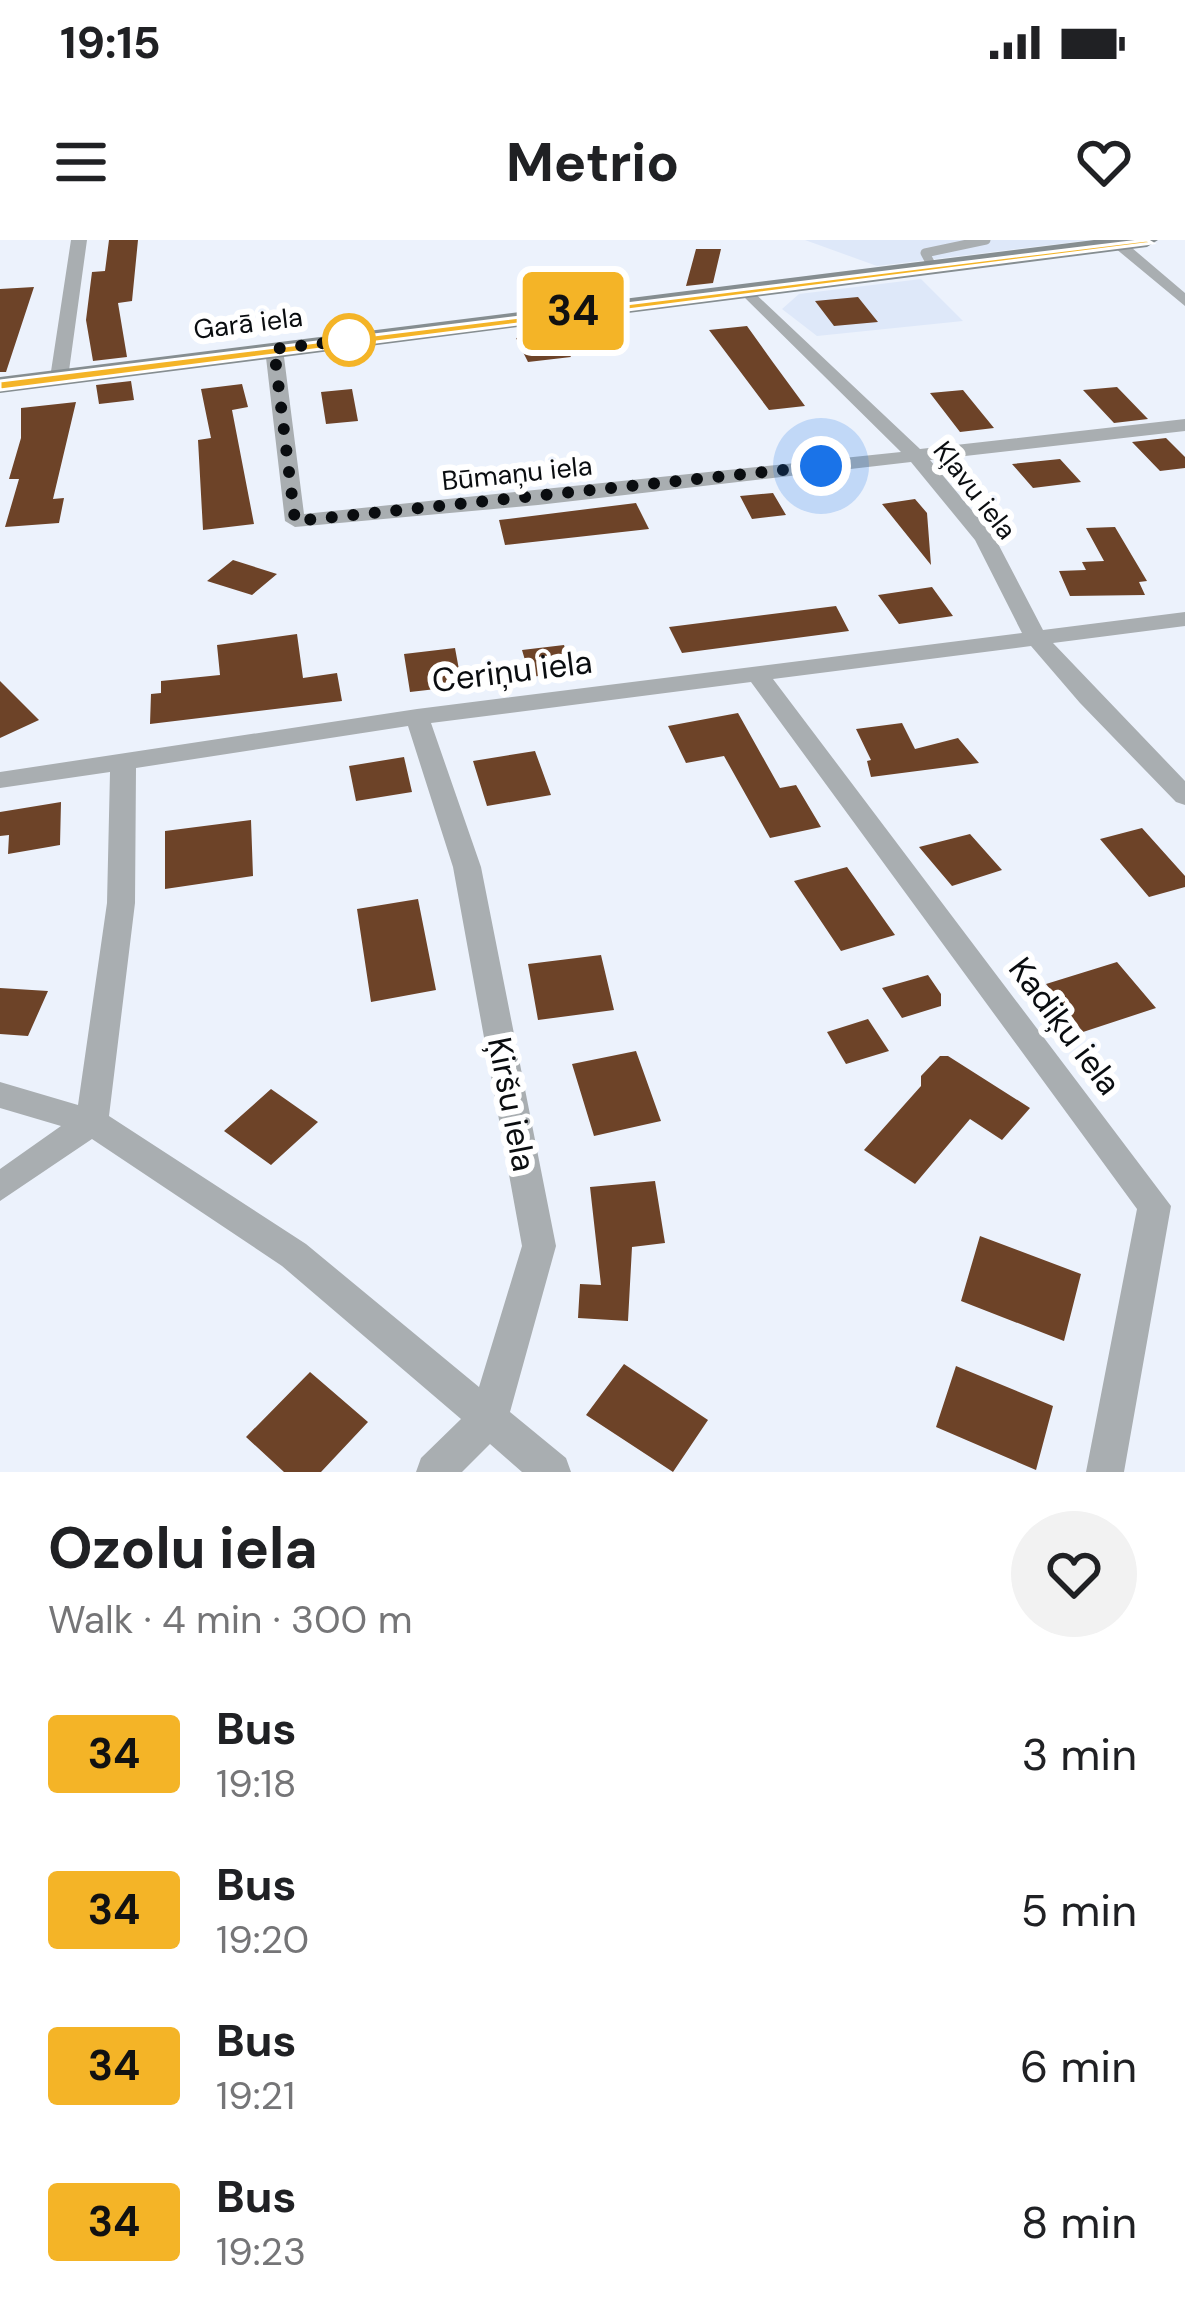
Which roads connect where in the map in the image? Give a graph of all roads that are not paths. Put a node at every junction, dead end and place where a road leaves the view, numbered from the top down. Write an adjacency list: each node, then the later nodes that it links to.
1 (79, 240): 9 (street)
2 (986, 240): 5 (lane)
3 (1147, 240): 4 (street, Garā iela)
4 (1120, 244): 5 (street, Garā iela); 7 (street)
5 (934, 268): 6 (street, Garā iela)
6 (745, 290): 8 (street, Garā iela); 12 (street, Kļavu iela)
7 (1185, 301)
8 (274, 349): 9 (street, Garā iela); 12 (street, Būmaņu iela)
9 (58, 378): 10 (street, Garā iela)
10 (0, 386)
11 (1185, 425): 12 (street)
12 (916, 456): 14 (street, Kļavu iela)
13 (1185, 619): 14 (street, Ceriņu iela)
14 (1034, 635): 15 (street, Ceriņu iela); 19 (street, Kļavu iela)
15 (756, 673): 16 (street, Ceriņu iela); 26 (street, Kadiķu iela)
16 (417, 717): 17 (street, Ceriņu iela); 23 (street, Ķiršu iela)
17 (122, 759): 18 (street, Ceriņu iela); 21 (street)
18 (0, 780)
19 (1185, 796)
20 (0, 1095): 21 (street)
21 (92, 1122): 22 (street); 23 (street)
22 (0, 1187)
23 (489, 1418): 24 (street, Ķiršu iela); 25 (street)
24 (435, 1472)
25 (552, 1472)
26 (1105, 1472)

